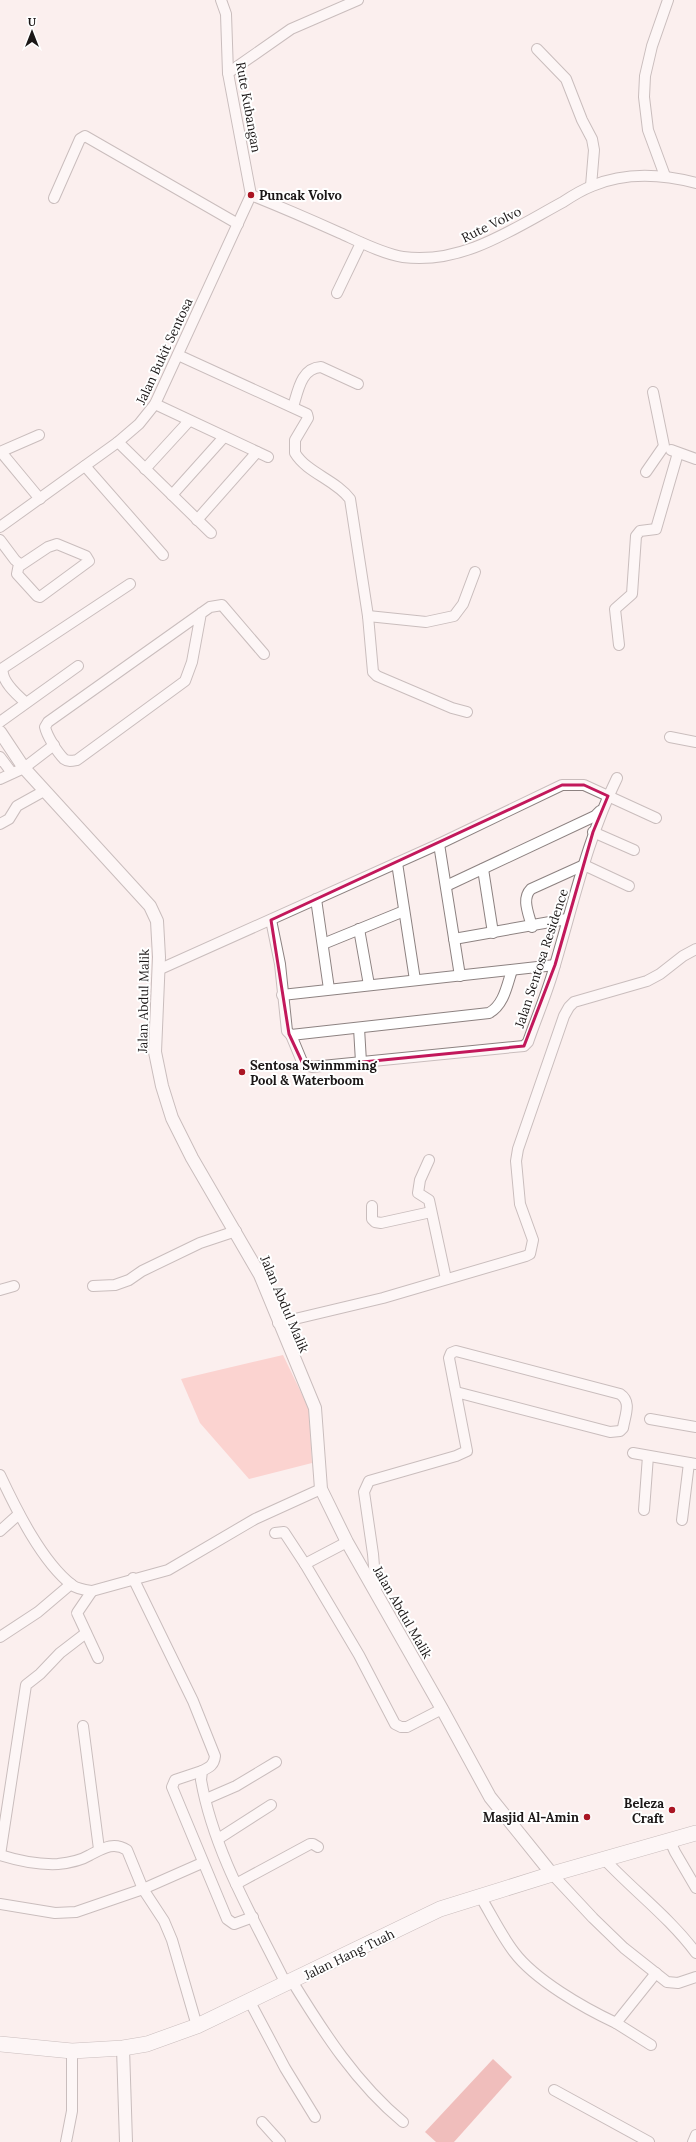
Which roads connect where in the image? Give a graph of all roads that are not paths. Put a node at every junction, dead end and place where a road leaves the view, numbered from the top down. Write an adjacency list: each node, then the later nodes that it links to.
1 (221, 0): 5 (street, Rute Kubangan)
2 (358, 0): 5 (street)
3 (668, 0): 6 (street)
4 (537, 49): 8 (street)
5 (228, 73): 9 (street, Rute Kubangan)
6 (665, 176): 7 (street, Rute Volvo); 8 (street, Rute Volvo)
7 (696, 183)
8 (592, 186): 12 (street, Rute Volvo)
9 (251, 194): 11 (street, Jalan Bukit Sentosa); 12 (street, Rute Volvo)
10 (54, 198): 11 (street)
11 (238, 224): 14 (street, Jalan Bukit Sentosa)
12 (361, 242): 13 (street)
13 (336, 293)
14 (178, 356): 17 (street, Jalan Bukit Sentosa); 18 (street)
15 (358, 384): 18 (street)
16 (653, 392): 23 (street)
17 (155, 404): 19 (street); 22 (street, Jalan Bukit Sentosa)
18 (293, 407): 43 (street)
19 (189, 421): 21 (street); 30 (street)
20 (38, 435): 24 (street)
21 (224, 437): 25 (street); 32 (street)
22 (118, 442): 29 (street, Jalan Bukit Sentosa); 30 (street)
23 (664, 446): 26 (street); 31 (street)
24 (0, 452): 33 (street)
25 (257, 452): 27 (street); 34 (street)
26 (678, 453): 28 (street); 44 (street)
27 (268, 457)
28 (696, 459)
29 (85, 466): 33 (street, Jalan Bukit Sentosa); 38 (street)
30 (145, 469): 32 (street)
31 (646, 472)
32 (172, 495): 34 (street)
33 (40, 498): 35 (street, Jalan Bukit Sentosa)
34 (197, 520): 36 (street)
35 (2, 522)
36 (211, 533)
37 (0, 540): 39 (street)
38 (163, 555)
39 (19, 564): 39 (street)
40 (475, 572): 43 (street)
41 (130, 584): 47 (street)
42 (202, 613): 45 (street); 53 (street); 53 (street)
43 (368, 616): 48 (street)
44 (619, 645)
45 (264, 654)
46 (78, 666): 47 (street)
47 (25, 702): 49 (street)
48 (467, 712)
49 (0, 722)
50 (0, 732): 55 (street, Jalan Abdul Malik)
51 (670, 737): 52 (street)
52 (696, 742)
53 (54, 745): 55 (street)
54 (0, 757): 56 (street)
55 (24, 768): 56 (street); 59 (street, Jalan Abdul Malik)
56 (12, 773): 58 (street)
57 (617, 778): 60 (street, Jalan Sentosa Residence)
58 (0, 779)
59 (44, 791): 63 (street); 83 (street, Jalan Abdul Malik)
60 (608, 796): 61 (street, Jalan Sentosa Residence); 62 (street); 65 (street)
61 (601, 811): 64 (street, Jalan Sentosa Residence); 69 (street)
62 (656, 818)
63 (0, 824)
64 (594, 832): 66 (street); 68 (street, Jalan Sentosa Residence)
65 (439, 844): 67 (street); 70 (street)
66 (634, 850)
67 (397, 863): 72 (street); 73 (street)
68 (584, 865): 71 (street); 74 (street, Jalan Sentosa Residence); 76 (street)
69 (483, 869): 70 (street); 78 (street)
70 (446, 886): 79 (street)
71 (629, 886)
72 (316, 899): 75 (street); 80 (street)
73 (404, 912): 77 (street); 86 (street)
74 (567, 919): 76 (street); 82 (street, Jalan Sentosa Residence)
75 (271, 920): 83 (street); 89 (street, Jalan Sentosa Residence)
76 (532, 927): 78 (street)
77 (359, 929): 80 (street); 87 (street)
78 (493, 933): 79 (street)
79 (454, 939): 85 (street)
80 (322, 944): 88 (street)
81 (696, 949): 97 (street)
82 (555, 965): 84 (street); 92 (street, Jalan Sentosa Residence)
83 (158, 970): 96 (street, Jalan Abdul Malik)
84 (512, 970): 85 (street); 90 (street)
85 (460, 976): 86 (street)
86 (415, 980): 87 (street)
87 (369, 985): 88 (street)
88 (329, 989): 89 (street)
89 (282, 995): 91 (street, Jalan Sentosa Residence)
90 (359, 1028): 91 (street); 92 (street)
91 (291, 1035): 92 (street, Jalan Sentosa Residence)
92 (361, 1062)
93 (429, 1160): 95 (street)
94 (372, 1206): 95 (street)
95 (431, 1212): 97 (street)
96 (236, 1231): 99 (street); 101 (street, Jalan Abdul Malik)
97 (446, 1279): 101 (street)
98 (14, 1286): 100 (street)
99 (93, 1286)
100 (0, 1290)
101 (278, 1323): 109 (street, Jalan Abdul Malik)
102 (456, 1392): 102 (street); 120 (street)
103 (650, 1419): 104 (street)
104 (696, 1427)
105 (633, 1453): 106 (street)
106 (648, 1456): 107 (street); 110 (street)
107 (692, 1464): 112 (street)
108 (0, 1475): 111 (street)
109 (320, 1489): 115 (street, Jalan Abdul Malik); 117 (street)
110 (644, 1510)
111 (19, 1514): 113 (street); 118 (street)
112 (682, 1520)
113 (0, 1531)
114 (275, 1533): 116 (street)
115 (347, 1542): 116 (street); 120 (street, Jalan Abdul Malik)
116 (305, 1564): 124 (street)
117 (133, 1578): 119 (street); 127 (street)
118 (71, 1584): 119 (street); 122 (street)
119 (92, 1591): 121 (street)
120 (376, 1591): 124 (street, Jalan Abdul Malik)
121 (86, 1633): 123 (street); 135 (street)
122 (0, 1637)
123 (98, 1658)
124 (442, 1708): 138 (street, Jalan Abdul Malik)
125 (83, 1726): 134 (street)
126 (276, 1762): 128 (street)
127 (202, 1772): 128 (street); 137 (street)
128 (206, 1798): 131 (street)
129 (271, 1805): 131 (street)
130 (696, 1833): 132 (main road, Jalan Hang Tuah)
131 (218, 1839): 139 (street)
132 (670, 1841): 136 (main road, Jalan Hang Tuah); 140 (street)
133 (318, 1847): 139 (street)
134 (99, 1849): 135 (street); 141 (street)
135 (0, 1855)
136 (604, 1859): 138 (main road, Jalan Hang Tuah); 145 (street)
137 (202, 1863): 141 (street); 144 (street)
138 (552, 1874): 142 (main road, Jalan Hang Tuah); 146 (street)
139 (236, 1884): 144 (street)
140 (696, 1888)
141 (143, 1890): 143 (street); 151 (street)
142 (480, 1896): 148 (main road, Jalan Hang Tuah); 150 (street)
143 (0, 1904)
144 (253, 1918): 148 (street)
145 (696, 1953)
146 (656, 1973): 147 (street); 150 (street)
147 (696, 1977)
148 (289, 1983): 149 (main road, Jalan Hang Tuah); 159 (street)
149 (250, 2002): 151 (main road, Jalan Hang Tuah); 157 (street)
150 (616, 2023): 153 (street)
151 (197, 2026): 154 (main road, Jalan Hang Tuah)
152 (0, 2044): 155 (main road, Jalan Hang Tuah)
153 (651, 2045)
154 (123, 2048): 155 (main road, Jalan Hang Tuah); 162 (street)
155 (72, 2052): 161 (street)
156 (554, 2090): 164 (street)
157 (315, 2117)
158 (262, 2122): 163 (street)
159 (403, 2122)
160 (696, 2135): 165 (street)
161 (66, 2142)
162 (126, 2142)
163 (280, 2142)
164 (649, 2142)
165 (693, 2142)

